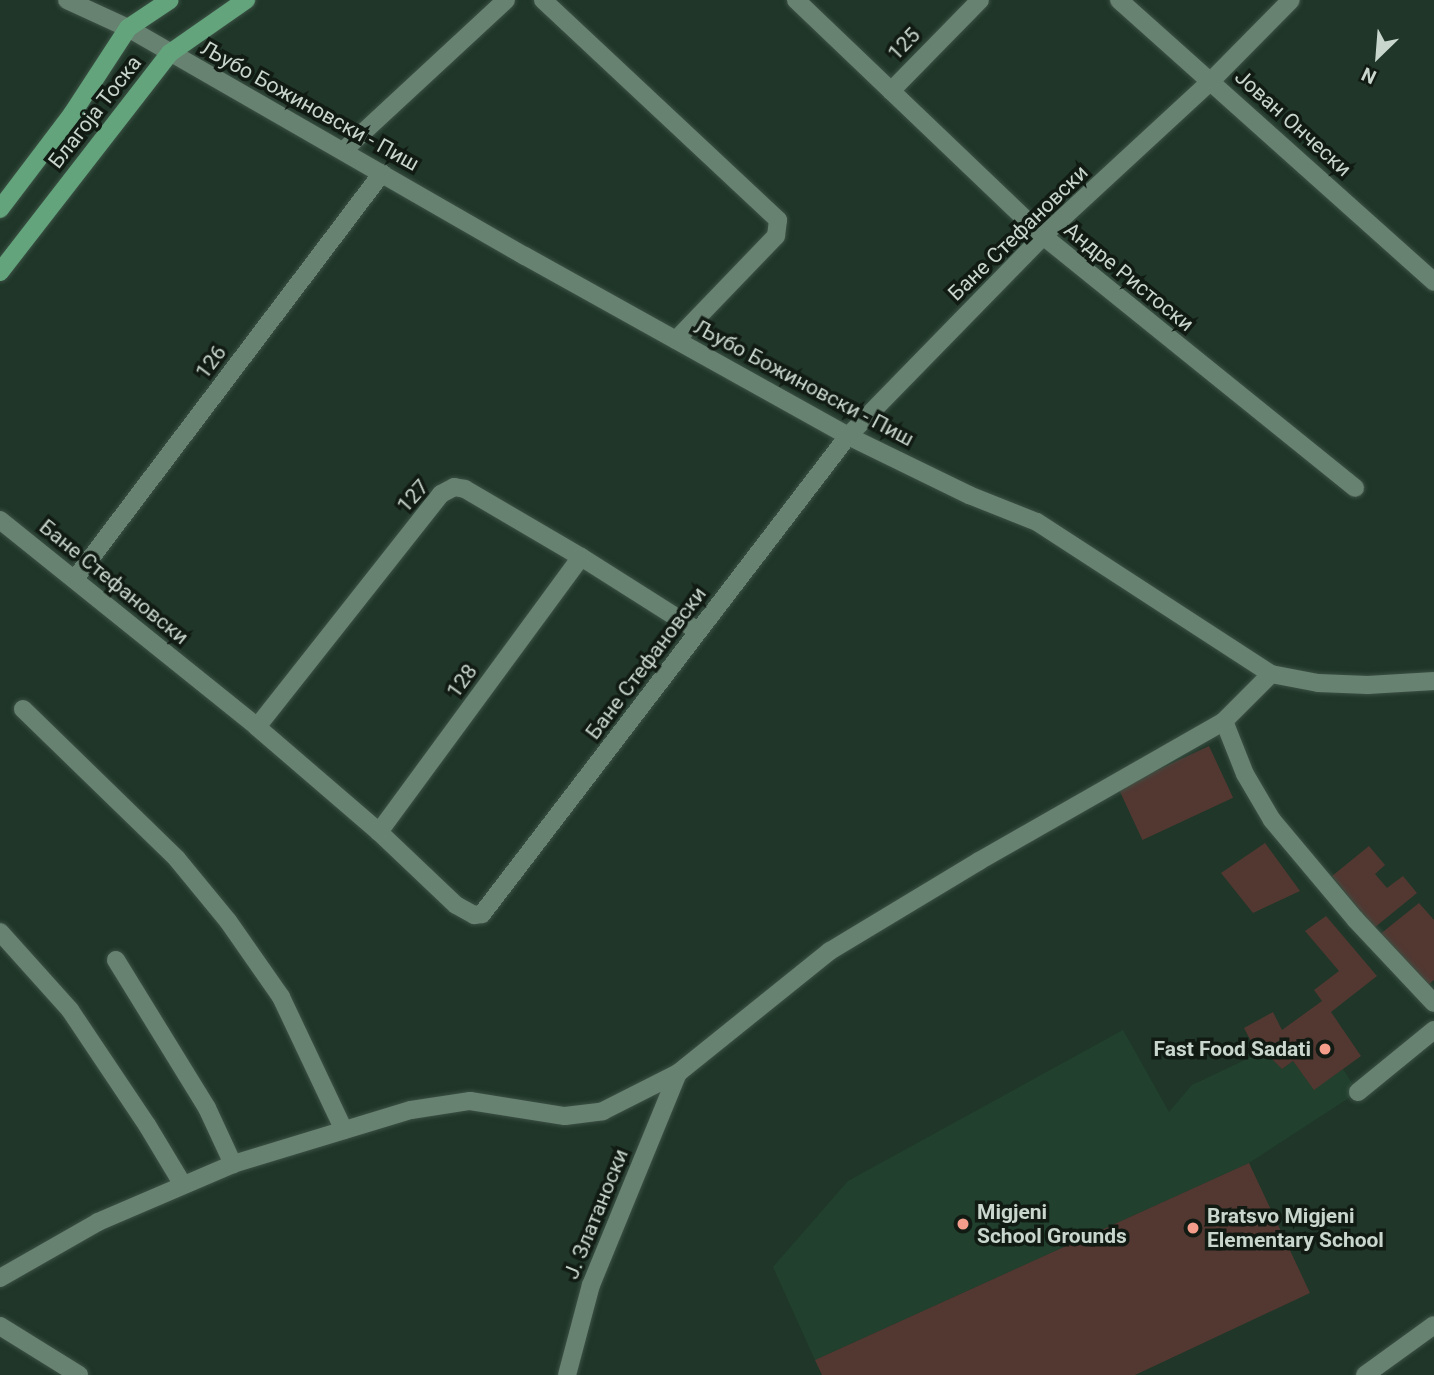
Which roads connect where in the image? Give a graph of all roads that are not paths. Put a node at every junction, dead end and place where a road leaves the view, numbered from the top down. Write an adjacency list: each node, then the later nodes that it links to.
1 (67, 0): 10 (street, Љубо Божиновски - Пиш)
2 (170, 0): 10 (main road)
3 (246, 0): 11 (main road, Благоја Тоска)
4 (506, 0): 14 (street)
5 (543, 0): 20 (street)
6 (796, 0): 13 (street, Андре Ристоски)
7 (980, 0): 13 (street, 125)
8 (1119, 0): 12 (street, Јован Ончески)
9 (1291, 0): 12 (street, Бане Стефановски)
10 (128, 28): 11 (street, Љубо Божиновски - Пиш); 16 (main road)
11 (170, 53): 14 (street, Љубо Божиновски - Пиш); 18 (main road, Благоја Тоска)
12 (1212, 80): 17 (street, Бане Стефановски); 19 (street, Јован Ончески)
13 (891, 91): 17 (street, Андре Ристоски)
14 (343, 151): 15 (street, Љубо Божиновски - Пиш)
15 (382, 173): 20 (street, Љубо Божиновски - Пиш); 25 (street, 126)
16 (0, 209)
17 (1043, 236): 21 (street, Бане Стефановски); 22 (street, Андре Ристоски)
18 (0, 272)
19 (1434, 282)
20 (676, 340): 21 (street, Љубо Божиновски - Пиш)
21 (848, 436): 26 (street, Бане Стефановски); 27 (street, Љубо Божиновски - Пиш)
22 (1355, 488)
23 (0, 520): 25 (street, Бане Стефановски)
24 (581, 557): 26 (street, 127); 31 (street, 127); 32 (street, 128)
25 (75, 579): 31 (street, Бане Стефановски)
26 (698, 631): 32 (street, Бане Стефановски)
27 (1271, 674): 28 (street, Љубо Божиновски - Пиш); 30 (street)
28 (1434, 681)
29 (23, 709): 39 (street)
30 (1224, 721): 35 (street); 37 (street)
31 (257, 727): 32 (street, Бане Стефановски)
32 (379, 832)
33 (0, 932): 41 (street)
34 (116, 960): 40 (street)
35 (1434, 1003)
36 (1434, 1030): 38 (street)
37 (678, 1073): 39 (street); 46 (street, Ј. Златаноски)
38 (1358, 1092)
39 (344, 1130): 40 (street)
40 (233, 1164): 41 (street)
41 (183, 1185): 42 (street)
42 (0, 1278)
43 (1434, 1325): 47 (street)
44 (0, 1326): 45 (street)
45 (79, 1375)
46 (567, 1375)
47 (1365, 1375)

